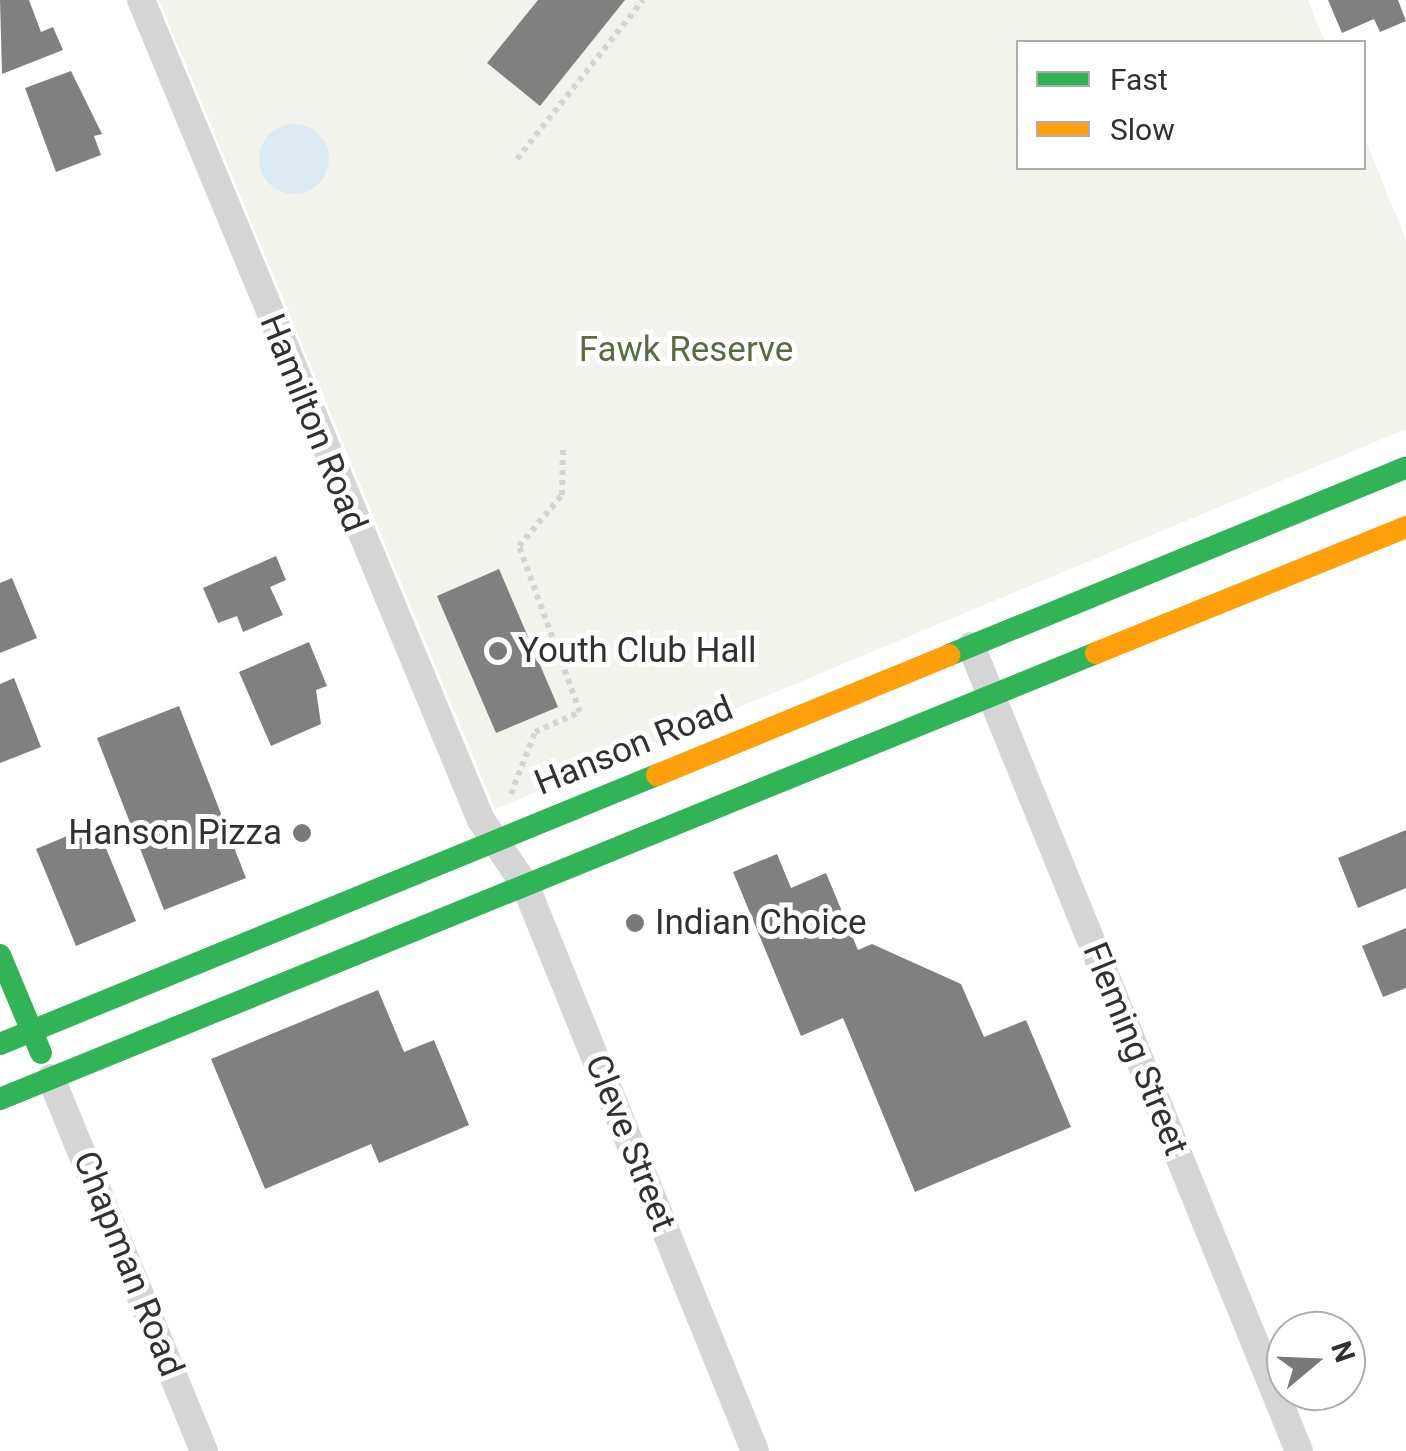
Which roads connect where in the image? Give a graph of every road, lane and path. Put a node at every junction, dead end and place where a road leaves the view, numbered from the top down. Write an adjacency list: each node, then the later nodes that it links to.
1 (141, 0): 10 (street, Hamilton Road)
2 (643, 0): 3 (path)
3 (517, 160)
4 (563, 450): 9 (path)
5 (1406, 468): 7 (main road, Hanson Road)
6 (1406, 527): 8 (main road)
7 (971, 646): 8 (street, Fleming Street); 10 (main road, Hanson Road)
8 (990, 696): 11 (main road); 19 (street, Fleming Street)
9 (509, 800)
10 (491, 843): 11 (street, Cleve Street); 13 (main road, Hanson Road)
11 (526, 885): 15 (main road); 18 (street, Cleve Street)
12 (0, 955): 13 (main road)
13 (32, 1031): 14 (main road, Hanson Road); 15 (main road)
14 (0, 1044)
15 (51, 1078): 16 (main road); 17 (street, Chapman Road)
16 (0, 1099)
17 (204, 1451)
18 (755, 1451)
19 (1299, 1451)

